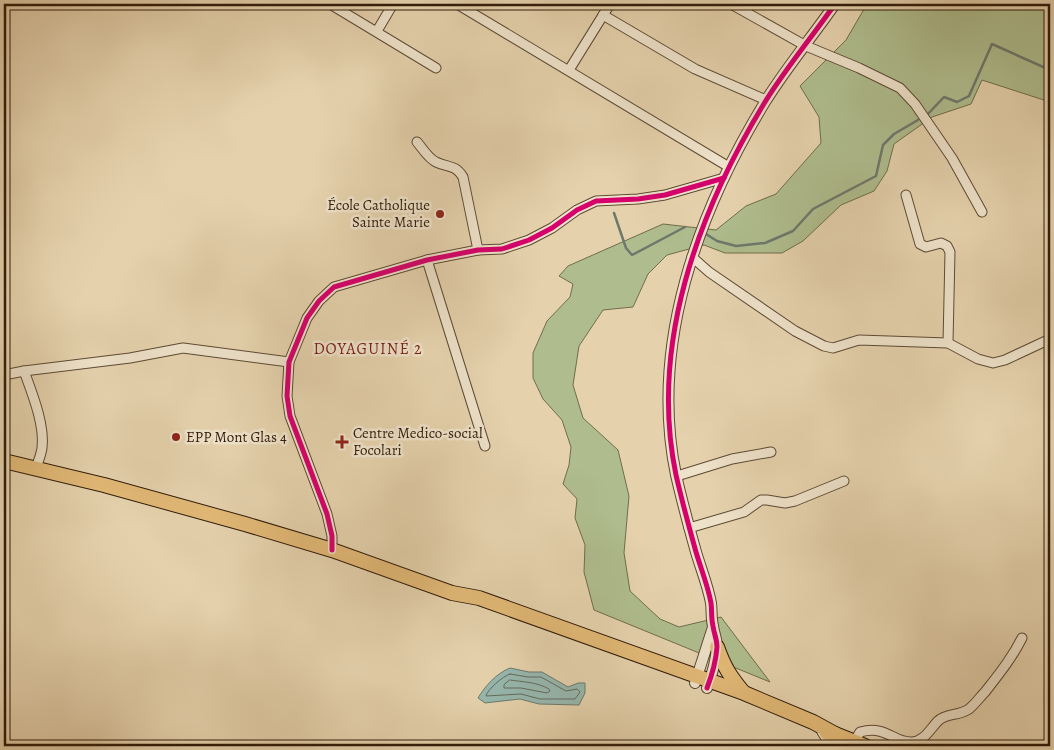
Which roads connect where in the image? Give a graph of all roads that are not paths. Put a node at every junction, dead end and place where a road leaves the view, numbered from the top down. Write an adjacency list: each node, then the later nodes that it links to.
1 (330, 4): 8 (street)
2 (393, 4): 8 (street)
3 (457, 4): 11 (street)
4 (610, 4): 7 (street)
5 (731, 4): 9 (street)
6 (835, 4): 9 (street)
7 (603, 15): 11 (street); 12 (street)
8 (377, 31): 10 (street)
9 (806, 46): 12 (street); 17 (street)
10 (436, 68)
11 (569, 70): 14 (street)
12 (766, 100): 14 (street)
13 (417, 142): 18 (street)
14 (729, 167): 15 (street)
15 (724, 178): 18 (street); 19 (street)
16 (906, 195): 22 (street)
17 (982, 212)
18 (478, 250): 20 (street)
19 (692, 257): 22 (street); 30 (street)
20 (427, 260): 23 (street); 26 (street)
21 (1050, 339): 22 (street)
22 (948, 343)
23 (289, 362): 24 (street); 33 (street)
24 (24, 370): 25 (street); 29 (street)
25 (4, 375)
26 (485, 446)
27 (771, 452): 30 (street)
28 (4, 461): 29 (main road)
29 (36, 468): 33 (main road)
30 (676, 476): 32 (street)
31 (844, 481): 32 (street)
32 (689, 528): 34 (street)
33 (332, 550): 37 (main road)
34 (713, 627): 36 (street); 37 (street)
35 (1022, 638): 40 (street)
36 (717, 647): 37 (street); 38 (main road)
37 (702, 682): 38 (main road); 39 (main road)
38 (744, 693): 39 (main road)
39 (829, 738): 40 (main road)
40 (860, 744)

